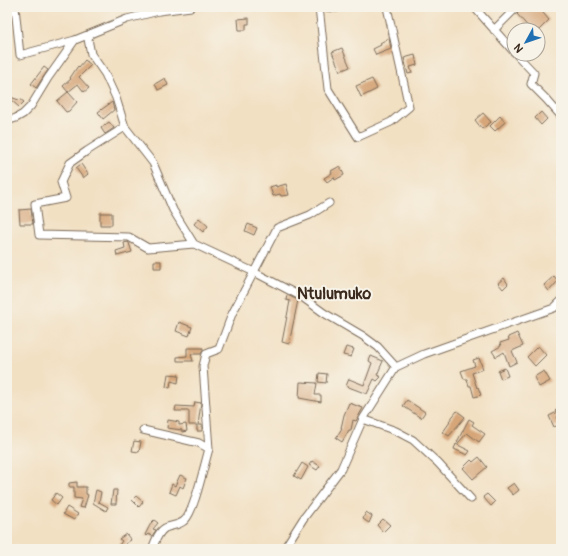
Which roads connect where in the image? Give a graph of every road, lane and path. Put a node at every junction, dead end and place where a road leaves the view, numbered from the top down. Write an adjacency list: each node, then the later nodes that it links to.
1 (16, 7): 10 (street)
2 (191, 7): 9 (street)
3 (320, 7): 4 (street); 5 (street)
4 (341, 7)
5 (387, 7)
6 (474, 7): 8 (street)
7 (517, 7): 8 (street)
8 (494, 30): 11 (street)
9 (90, 34): 10 (street); 15 (street)
10 (75, 40): 14 (street)
11 (506, 43)
12 (524, 62): 13 (street)
13 (561, 116)
14 (7, 121)
15 (124, 127): 17 (street); 17 (street)
16 (329, 202): 18 (street)
17 (194, 244): 18 (street)
18 (254, 272): 20 (street); 23 (street)
19 (561, 301): 20 (street)
20 (396, 367): 21 (street)
21 (364, 419): 24 (street); 26 (street)
22 (143, 430): 23 (street)
23 (208, 449): 25 (street)
24 (471, 499)
25 (152, 549)
26 (284, 549)

